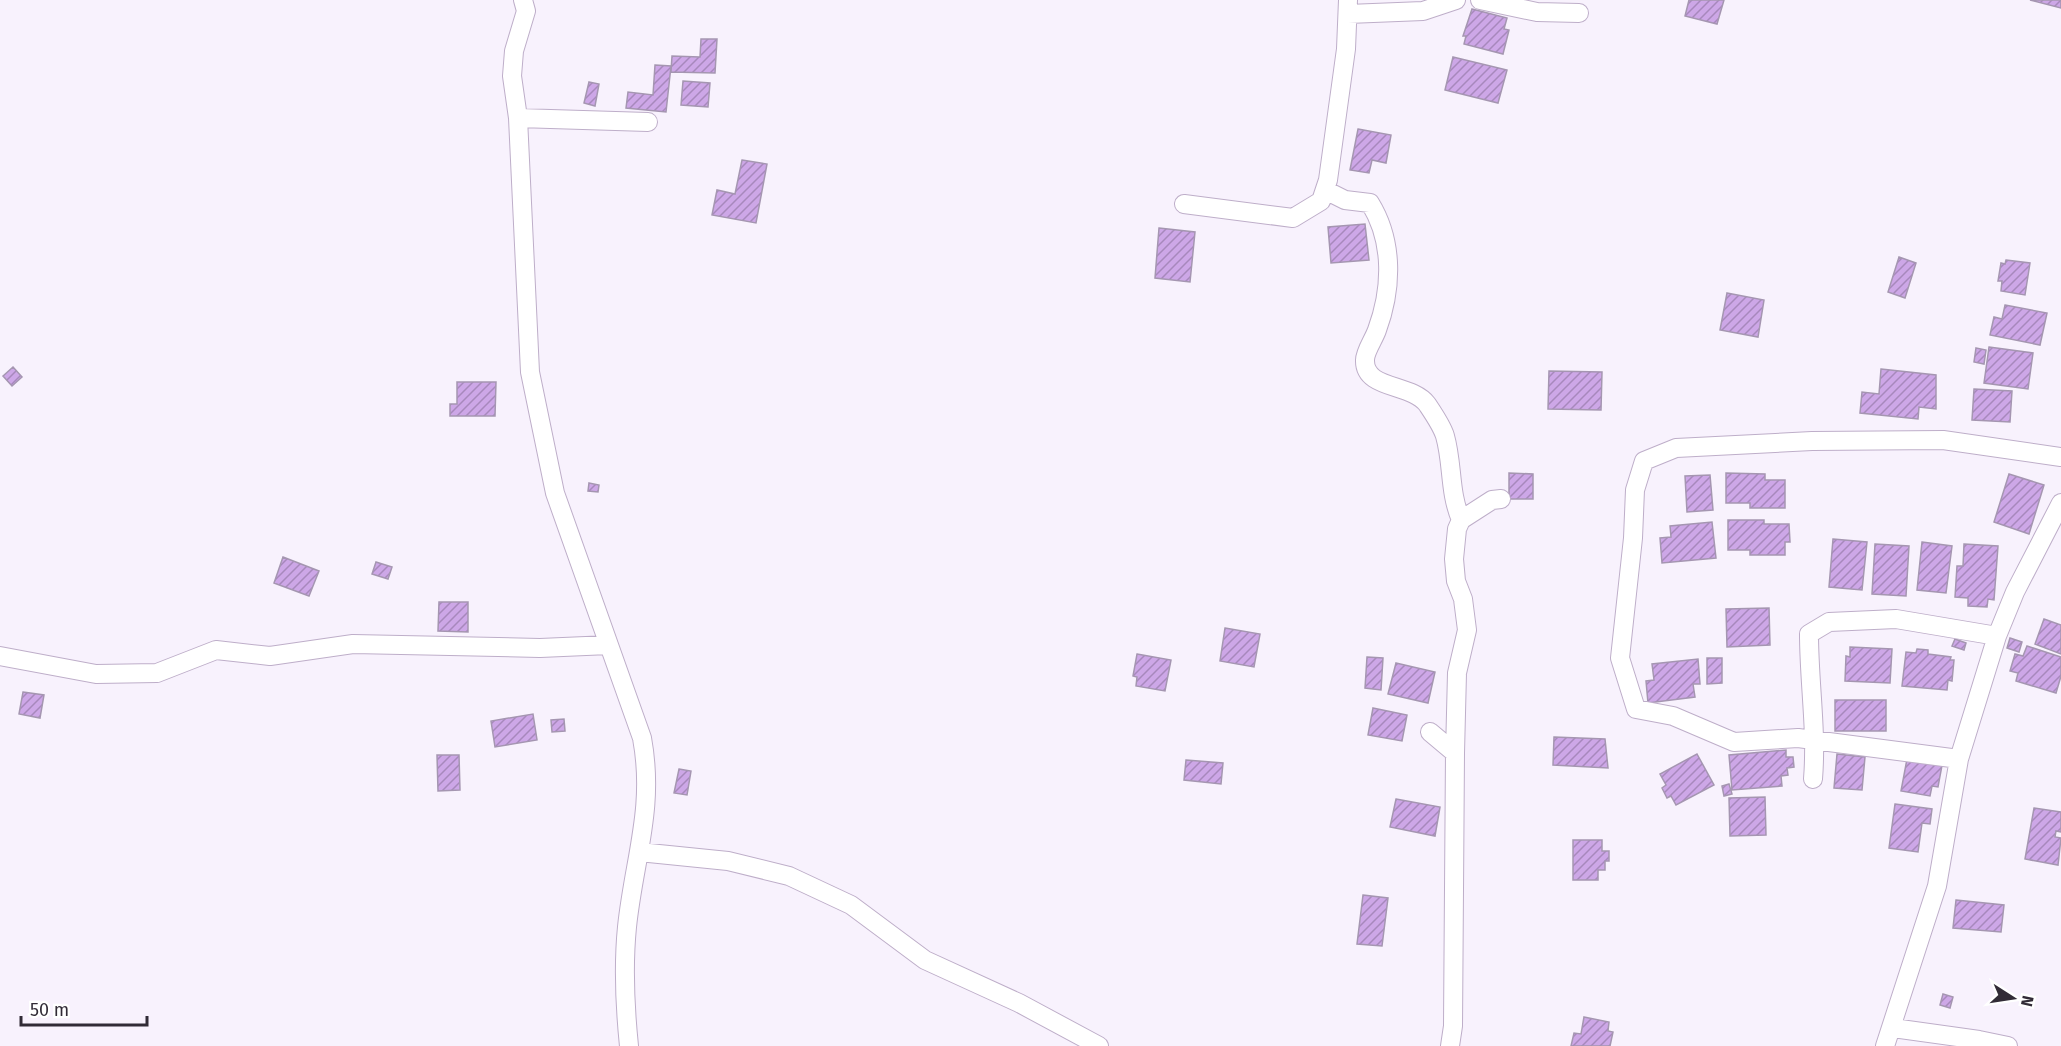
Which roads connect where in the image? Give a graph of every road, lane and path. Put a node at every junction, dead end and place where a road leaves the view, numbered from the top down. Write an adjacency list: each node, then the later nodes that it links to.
1 (523, 0): 6 (street)
2 (1456, 0): 4 (street)
3 (1480, 0): 5 (street)
4 (1348, 7): 8 (street)
5 (1579, 13)
6 (518, 118): 7 (street); 15 (street)
7 (648, 122)
8 (1325, 190): 9 (street); 13 (street)
9 (1184, 204)
10 (2061, 457): 18 (street)
11 (1501, 499): 13 (street)
12 (2061, 503): 14 (street)
13 (1461, 520): 19 (street)
14 (1997, 636): 18 (street); 20 (street)
15 (609, 645): 16 (street); 22 (street)
16 (0, 656)
17 (1430, 732): 19 (street)
18 (1816, 741): 20 (street); 21 (street)
19 (1455, 753): 27 (street)
20 (1959, 759): 23 (street)
21 (1813, 779)
22 (639, 852): 25 (street); 26 (street)
23 (1893, 1028): 24 (street); 28 (street)
24 (1978, 1043): 29 (street)
25 (629, 1046)
26 (1099, 1046)
27 (1450, 1046)
28 (1885, 1046)
29 (2008, 1046)

